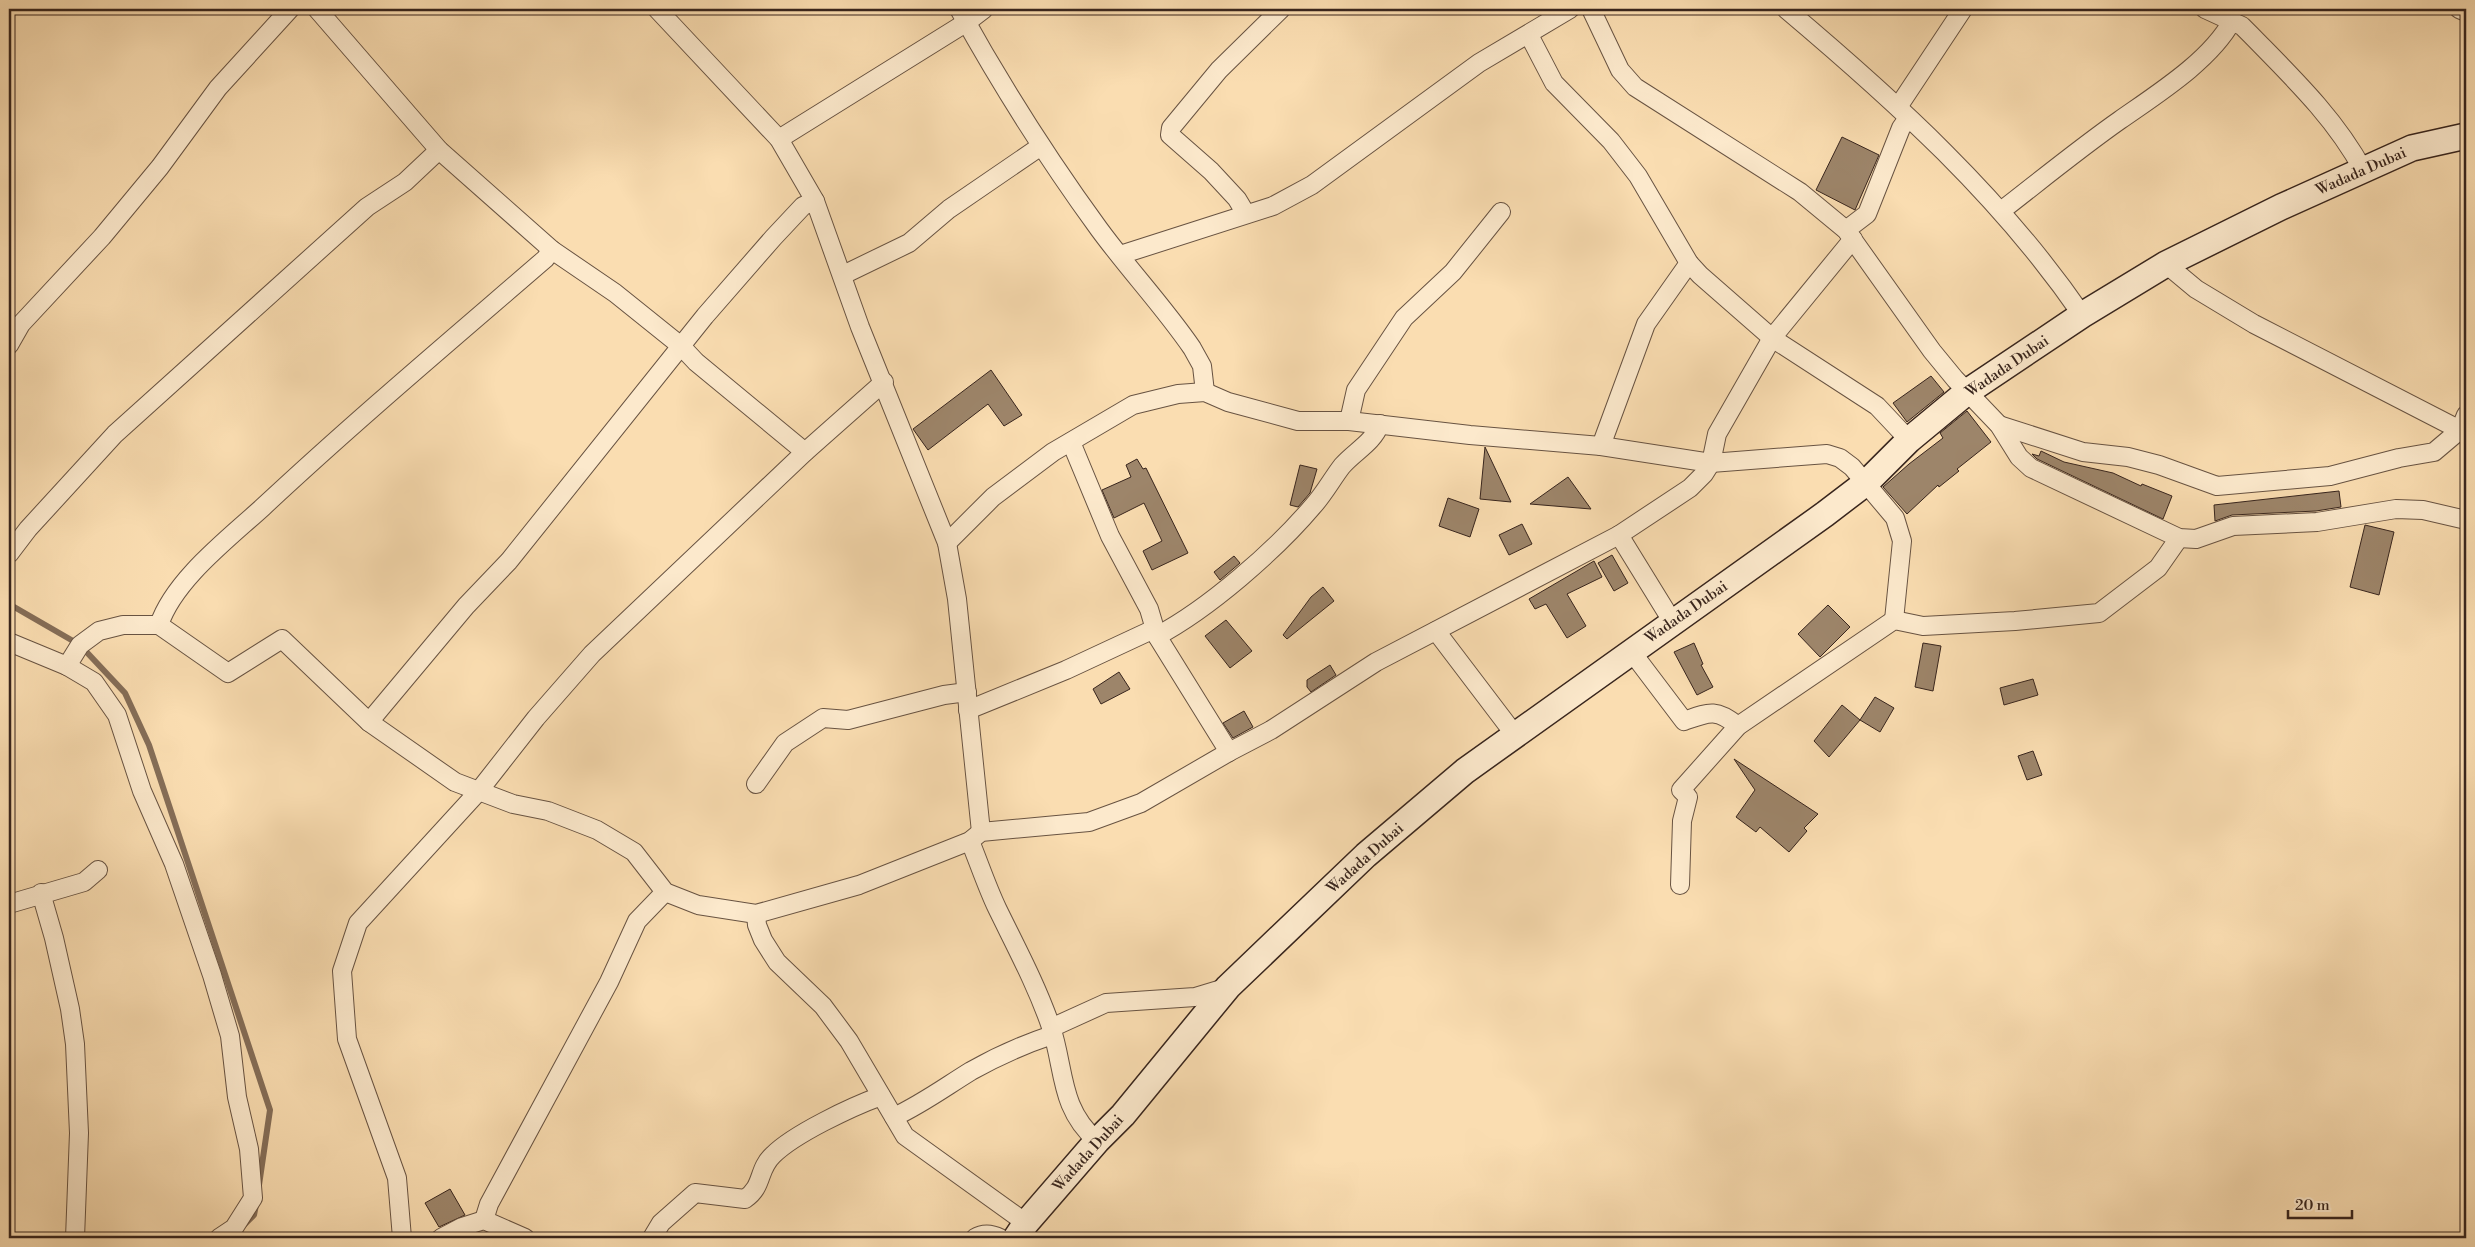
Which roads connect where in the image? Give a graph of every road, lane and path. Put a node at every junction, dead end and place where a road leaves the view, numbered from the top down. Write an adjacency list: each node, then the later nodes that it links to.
1 (290, 9): 34 (street)
2 (317, 9): 20 (street)
3 (657, 9): 18 (street)
4 (984, 9): 13 (street)
5 (1281, 9): 25 (street)
6 (1570, 9): 15 (street)
7 (1591, 9): 26 (street)
8 (1786, 9): 16 (street)
9 (1963, 9): 16 (street)
10 (2205, 9): 14 (street)
11 (2458, 9): 12 (street)
12 (2466, 12)
13 (963, 16): 18 (street); 19 (street)
14 (2232, 21): 21 (street); 23 (street)
15 (1529, 35): 25 (street); 29 (street)
16 (1903, 113): 23 (street); 26 (street)
17 (2466, 136): 21 (street, Wadada Dubai)
18 (779, 139): 22 (street)
19 (1041, 146): 28 (street); 31 (street)
20 (439, 150): 27 (street); 53 (street)
21 (2363, 170): 30 (street, Wadada Dubai)
22 (815, 201): 31 (street); 35 (street)
23 (2001, 211): 32 (street)
24 (1501, 212): 39 (street)
25 (1246, 214): 28 (street)
26 (1850, 235): 33 (street); 38 (street)
27 (552, 250): 35 (street); 56 (street)
28 (1120, 255): 37 (street)
29 (1689, 263): 33 (street); 45 (street)
30 (2166, 264): 32 (street, Wadada Dubai); 40 (street)
31 (843, 276): 36 (street)
32 (2082, 315): 38 (street, Wadada Dubai)
33 (1772, 338): 43 (street); 47 (street)
34 (9, 345)
35 (681, 346): 46 (street); 64 (street)
36 (884, 382): 46 (street); 52 (street)
37 (1205, 392): 39 (street); 44 (street)
38 (1967, 392): 42 (street); 43 (street, Wadada Dubai)
39 (1349, 421): 41 (street)
40 (2463, 423): 42 (street)
41 (1380, 424): 45 (street); 58 (street)
42 (1999, 425): 51 (street)
43 (1909, 440): 48 (street, Wadada Dubai)
44 (1071, 442): 52 (street); 58 (street)
45 (1602, 446): 47 (street)
46 (804, 452): 69 (street)
47 (1711, 463): 48 (street); 50 (street)
48 (1867, 482): 54 (street); 55 (street, Wadada Dubai)
49 (2466, 520): 51 (street)
50 (1619, 535): 55 (street); 57 (street)
51 (2179, 538): 54 (street)
52 (947, 543): 62 (street)
53 (9, 554)
54 (1894, 620): 65 (street)
55 (1672, 621): 60 (street, Wadada Dubai)
56 (159, 625): 61 (street); 64 (street)
57 (1436, 631): 66 (street); 67 (street)
58 (1155, 632): 63 (street); 67 (street)
59 (9, 642): 61 (street)
60 (1631, 651): 65 (street); 66 (street, Wadada Dubai)
61 (68, 666): 85 (street)
62 (967, 692): 63 (street); 68 (street)
63 (968, 710): 70 (street)
64 (369, 722): 69 (street)
65 (1738, 726): 72 (street)
66 (1515, 735): 77 (street, Wadada Dubai)
67 (1229, 752): 70 (street)
68 (756, 784)
69 (478, 792): 73 (street); 86 (street)
70 (976, 836): 76 (street); 78 (street)
71 (98, 870): 74 (street)
72 (1680, 885)
73 (664, 892): 76 (street); 82 (street)
74 (41, 893): 75 (street); 84 (street)
75 (9, 904)
76 (756, 914): 79 (street)
77 (1228, 987): 78 (street); 81 (street, Wadada Dubai)
78 (1052, 1031): 80 (street); 81 (street)
79 (881, 1096): 80 (street); 89 (street)
80 (894, 1117): 83 (street)
81 (1097, 1141): 83 (street, Wadada Dubai)
82 (484, 1220): 87 (street); 88 (street)
83 (1021, 1230)
84 (75, 1238)
85 (219, 1238)
86 (402, 1238)
87 (441, 1238)
88 (524, 1238)
89 (652, 1238)
90 (975, 1238): 91 (street)
91 (1000, 1238)

